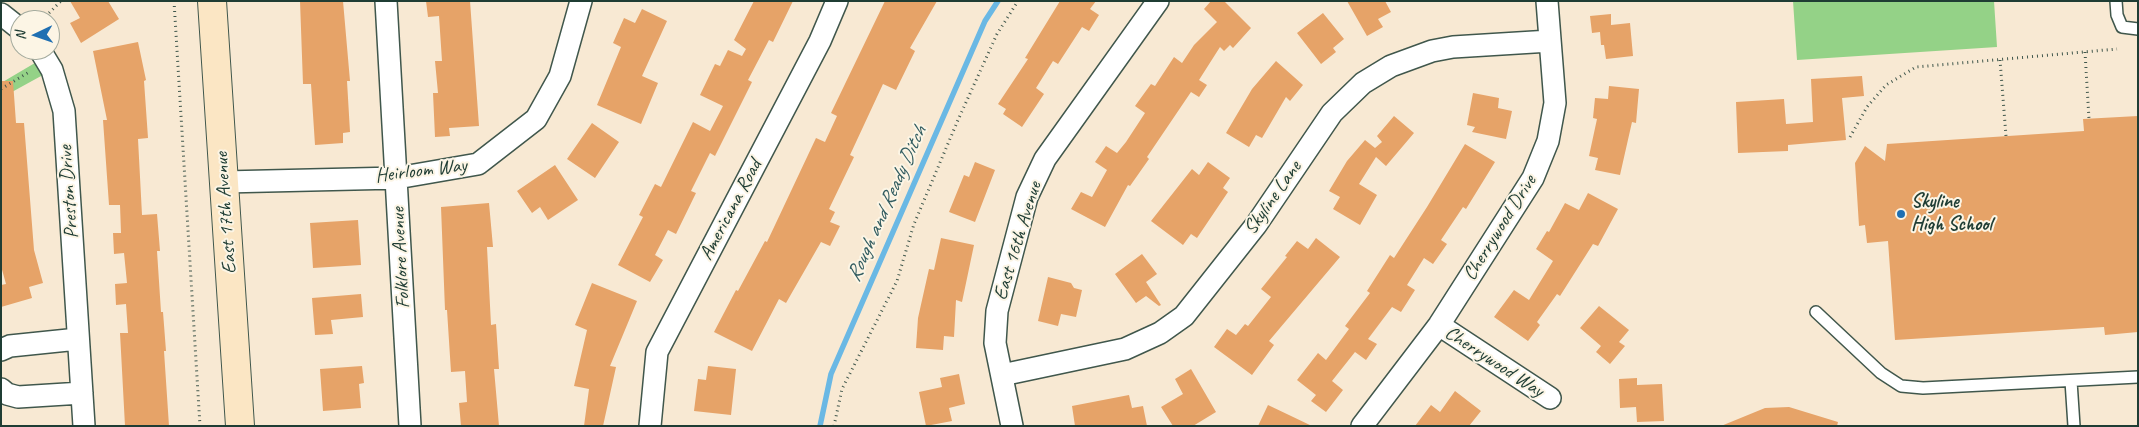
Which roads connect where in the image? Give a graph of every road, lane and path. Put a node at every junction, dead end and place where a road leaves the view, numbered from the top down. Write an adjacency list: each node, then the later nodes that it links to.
1 (61, 1): 11 (path)
2 (174, 1): 36 (path)
3 (212, 1): 24 (main road, East 17th Avenue)
4 (386, 1): 23 (street, Folklore Avenue)
5 (581, 1): 23 (street, Heirloom Way)
6 (837, 1): 39 (street, Americana Road)
7 (1018, 1): 40 (path)
8 (1158, 1): 29 (street, East 16th Avenue)
9 (1547, 1): 13 (street, Cherrywood Drive)
10 (2116, 1): 12 (lane)
11 (52, 10)
12 (2138, 29)
13 (1550, 41): 26 (street, Cherrywood Drive); 29 (street, Skyline Lane)
14 (2117, 49): 15 (path)
15 (2086, 52): 17 (path); 20 (path)
16 (46, 60): 27 (street, Preston Drive)
17 (2000, 60): 21 (path); 22 (path)
18 (29, 72): 19 (path)
19 (1, 89)
20 (2089, 119)
21 (2006, 136)
22 (1850, 137)
23 (397, 178): 24 (street, Heirloom Way); 38 (street, Folklore Avenue)
24 (224, 182): 37 (main road, East 17th Avenue)
25 (1816, 312): 31 (lane)
26 (1439, 325): 34 (street, Cherrywood Way); 42 (street, Cherrywood Drive)
27 (78, 338): 28 (street); 33 (street, Preston Drive)
28 (1, 350)
29 (1002, 375): 41 (street, East 16th Avenue)
30 (2138, 377): 31 (lane)
31 (2071, 381): 43 (lane)
32 (1, 389): 33 (street)
33 (82, 393): 35 (street, Preston Drive)
34 (1550, 398)
35 (84, 426)
36 (200, 426)
37 (240, 426)
38 (410, 426)
39 (650, 426)
40 (834, 426)
41 (1012, 426)
42 (1362, 426)
43 (2074, 426)

